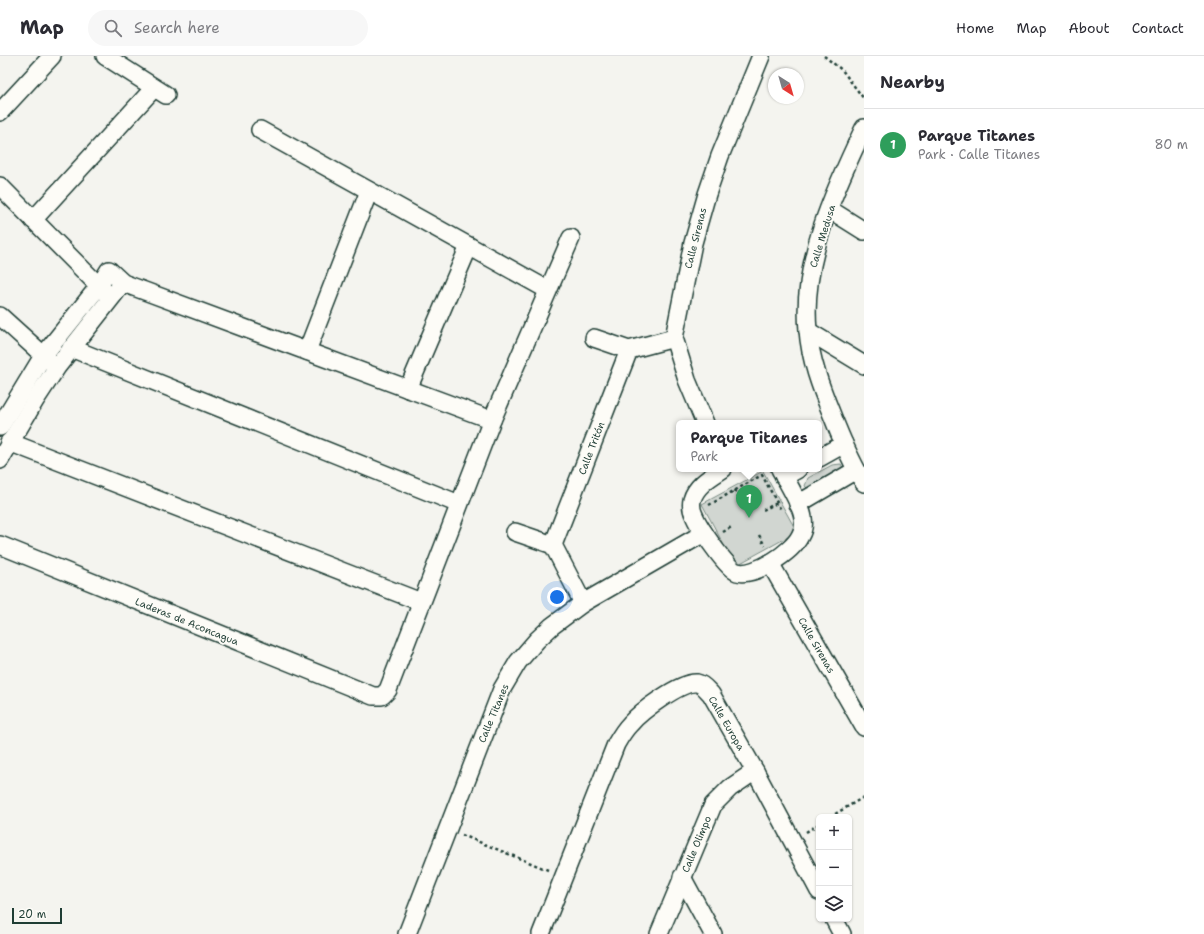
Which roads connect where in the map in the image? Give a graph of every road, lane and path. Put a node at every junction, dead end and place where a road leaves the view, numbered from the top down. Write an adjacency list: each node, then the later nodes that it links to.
1 (52, 56): 6 (street)
2 (104, 56): 12 (street)
3 (761, 56): 23 (street, Calle Sirenas)
4 (824, 56): 5 (path)
5 (864, 99)
6 (0, 112)
7 (864, 128): 11 (street, Calle Medusa)
8 (260, 130): 10 (street)
9 (0, 186): 12 (street)
10 (370, 191): 15 (street); 26 (street)
11 (829, 209): 13 (street); 21 (street, Calle Medusa)
12 (33, 220): 17 (street)
13 (864, 231)
14 (570, 238): 18 (street)
15 (469, 246): 18 (street); 30 (street)
16 (123, 283): 17 (street); 19 (street); 26 (street)
17 (99, 286): 19 (street); 27 (street)
18 (548, 290): 31 (street)
19 (112, 298): 24 (street)
20 (0, 316): 27 (street)
21 (808, 331): 28 (street); 35 (street, Calle Medusa)
22 (594, 338): 25 (street)
23 (674, 338): 25 (street); 32 (street, Calle Sirenas)
24 (71, 348): 29 (street); 43 (street)
25 (629, 350): 56 (street, Calle Tritón)
26 (307, 351): 30 (street)
27 (43, 356): 29 (street); 33 (street)
28 (864, 365)
29 (57, 367): 34 (street)
30 (408, 389): 31 (street)
31 (492, 420): 43 (street)
32 (704, 420)
33 (0, 427)
34 (9, 442): 37 (street); 60 (street)
35 (844, 444): 36 (street); 40 (street, Calle Medusa)
36 (822, 456)
37 (0, 458)
38 (719, 472): 51 (street)
39 (787, 472): 44 (street)
40 (860, 477): 44 (street)
41 (735, 490): 42 (path); 45 (path); 46 (path)
42 (777, 503): 47 (path); 48 (path)
43 (459, 504): 60 (street)
44 (798, 504): 59 (street)
45 (706, 506)
46 (743, 506)
47 (763, 510)
48 (783, 514)
49 (733, 526): 53 (path)
50 (515, 532): 56 (street)
51 (704, 533): 59 (street); 61 (street, Calle Titanes)
52 (759, 535): 57 (path)
53 (724, 538)
54 (772, 542): 57 (path)
55 (0, 545): 60 (street, Laderas de Aconcagua)
56 (553, 545): 61 (street)
57 (765, 546): 58 (path)
58 (760, 549)
59 (770, 563): 62 (street, Calle Sirenas)
60 (421, 602)
61 (583, 603): 66 (street, Calle Titanes)
62 (864, 727)
63 (755, 771): 67 (street, Calle Europa); 68 (street, Calle Olimpo); 69 (street, Calle Europa)
64 (864, 797): 65 (path)
65 (835, 814)
66 (448, 829): 67 (path); 71 (street, Calle Titanes)
67 (564, 876): 72 (street, Calle Europa)
68 (682, 877): 73 (street, Calle Olimpo); 74 (street)
69 (816, 886)
70 (836, 922): 75 (street)
71 (407, 934)
72 (541, 934)
73 (659, 934)
74 (713, 934)
75 (842, 934)

